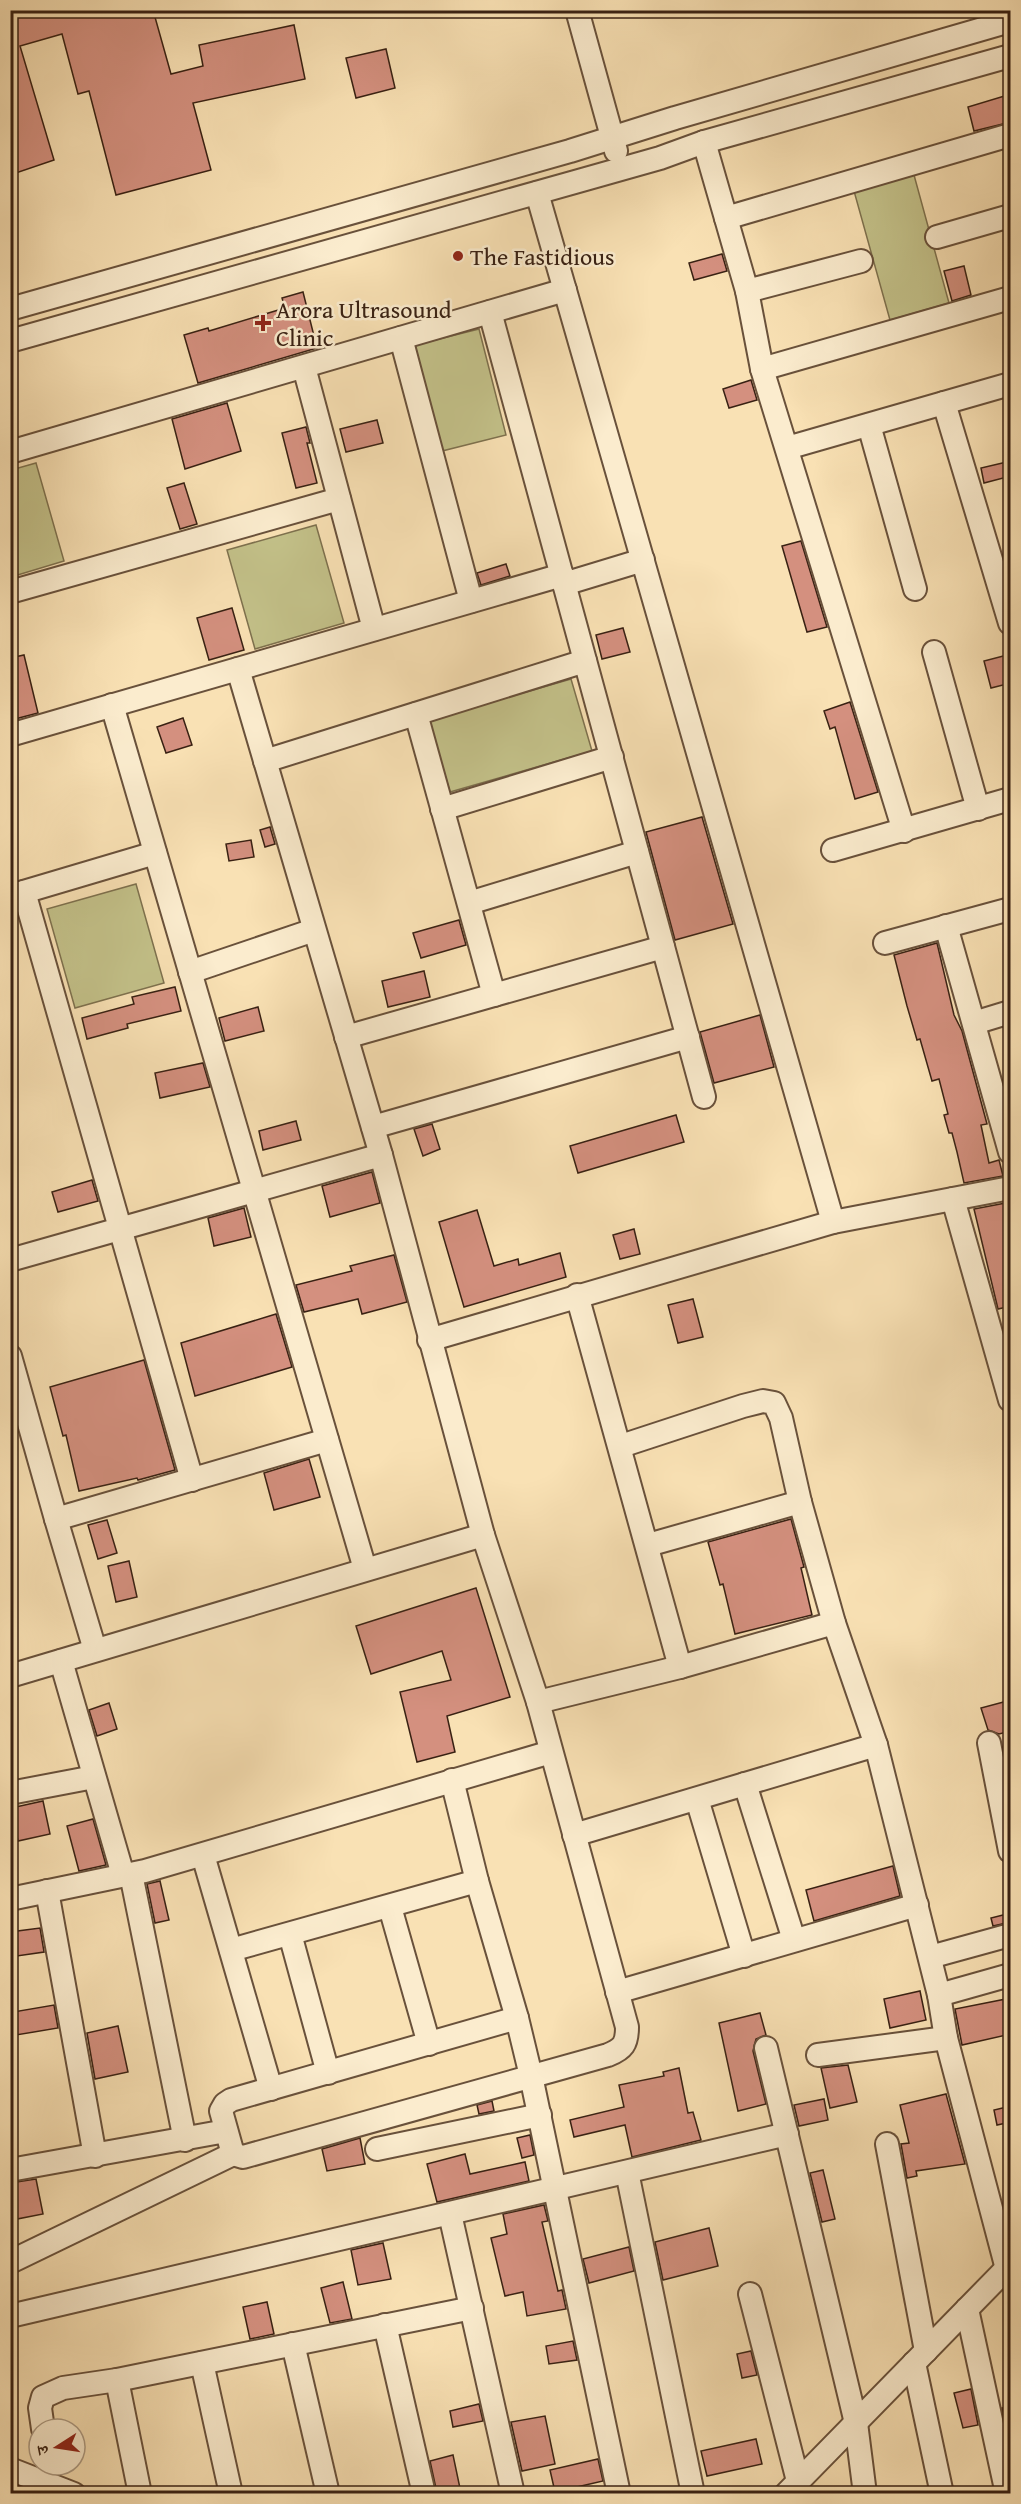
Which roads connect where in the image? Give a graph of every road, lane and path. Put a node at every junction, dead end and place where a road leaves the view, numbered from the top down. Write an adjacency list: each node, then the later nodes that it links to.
1 (577, 10): 6 (street)
2 (1011, 21): 4 (street)
3 (1010, 59): 7 (street)
4 (639, 129): 6 (street); 8 (street)
5 (1011, 135): 12 (street)
6 (613, 138): 9 (street); 18 (street)
7 (704, 142): 8 (street); 12 (street)
8 (648, 161): 9 (street)
9 (621, 169): 10 (street)
10 (537, 193): 15 (street); 21 (street)
11 (1011, 216): 13 (street)
12 (726, 218): 16 (street)
13 (937, 237)
14 (861, 261): 16 (street)
15 (565, 290): 19 (street); 30 (street)
16 (747, 291): 23 (street)
17 (1011, 298): 23 (street)
18 (10, 309)
19 (490, 312): 20 (street); 31 (street)
20 (401, 338): 22 (street); 34 (street)
21 (10, 341)
22 (304, 367): 28 (street); 29 (street)
23 (762, 369): 27 (street)
24 (1011, 384): 25 (street)
25 (944, 403): 26 (street); 35 (street)
26 (869, 425): 27 (street); 32 (street)
27 (787, 448): 48 (street)
28 (10, 452)
29 (339, 499): 33 (street); 36 (street)
30 (643, 560): 31 (street); 73 (street)
31 (563, 579): 34 (street); 38 (street)
32 (915, 589)
33 (10, 592)
34 (471, 601): 36 (street)
35 (1011, 623)
36 (374, 629): 39 (street)
37 (934, 652): 46 (street)
38 (585, 661): 41 (street); 43 (street)
39 (238, 669): 40 (street); 44 (street)
40 (112, 705): 42 (street); 51 (street)
41 (416, 714): 44 (street); 47 (street)
42 (10, 735)
43 (612, 757): 47 (street); 50 (street)
44 (265, 761): 56 (street)
45 (1011, 799): 46 (street)
46 (978, 808): 48 (street)
47 (442, 809): 53 (street)
48 (904, 831): 49 (street)
49 (833, 850)
50 (637, 852): 53 (street); 58 (street)
51 (155, 853): 52 (street); 59 (street)
52 (17, 894): 74 (street)
53 (469, 903): 60 (street)
54 (1011, 909): 55 (street)
55 (946, 926): 57 (street); 62 (street)
56 (314, 930): 59 (street); 64 (street)
57 (885, 943)
58 (663, 947): 60 (street); 63 (street)
59 (190, 972): 71 (street)
60 (494, 995): 64 (street)
61 (1011, 1012): 62 (street)
62 (974, 1023): 66 (street)
63 (688, 1036): 65 (street); 67 (street)
64 (346, 1037): 67 (street)
65 (704, 1096)
66 (1005, 1113): 68 (street)
67 (373, 1127): 69 (street)
68 (1011, 1152)
69 (381, 1155): 71 (street); 77 (street)
70 (1011, 1188): 72 (street)
71 (254, 1191): 74 (street); 80 (street)
72 (953, 1199): 73 (street); 79 (street)
73 (833, 1222): 76 (street)
74 (121, 1229): 75 (street); 82 (street)
75 (10, 1260)
76 (577, 1296): 77 (street); 81 (street)
77 (429, 1340): 85 (street)
78 (10, 1356): 84 (street)
79 (1011, 1400)
80 (327, 1440): 82 (street); 87 (street)
81 (621, 1446): 83 (street); 86 (street)
82 (192, 1480): 84 (street)
83 (800, 1502): 86 (street); 88 (street)
84 (56, 1520): 89 (street)
85 (483, 1535): 87 (street); 93 (street)
86 (648, 1545): 91 (street)
87 (365, 1569): 89 (street)
88 (834, 1623): 91 (street); 95 (street)
89 (95, 1650): 90 (street)
90 (61, 1661): 92 (street); 97 (street)
91 (680, 1667): 93 (street)
92 (10, 1676)
93 (538, 1702): 96 (street)
94 (989, 1743): 103 (street)
95 (876, 1744): 99 (street); 109 (street)
96 (551, 1752): 98 (street); 102 (street)
97 (94, 1777): 100 (street); 105 (street)
98 (452, 1780): 104 (street); 106 (street)
99 (745, 1784): 101 (street); 113 (street)
100 (10, 1793)
101 (696, 1799): 102 (street); 115 (street)
102 (574, 1835): 118 (street)
103 (1011, 1851)
104 (203, 1855): 105 (street); 114 (street)
105 (127, 1875): 107 (street); 131 (street)
106 (477, 1881): 110 (street); 120 (street)
107 (46, 1891): 108 (street); 135 (street)
108 (10, 1899)
109 (917, 1905): 113 (street); 116 (street)
110 (390, 1907): 111 (street); 122 (street)
111 (290, 1934): 114 (street); 125 (street)
112 (1011, 1935): 116 (street)
113 (794, 1940): 115 (street)
114 (231, 1950): 127 (street)
115 (744, 1956): 118 (street)
116 (930, 1957): 119 (street)
117 (1011, 1975): 119 (street)
118 (616, 1992): 126 (street)
119 (939, 1995): 121 (street)
120 (518, 2018): 122 (street); 126 (street)
121 (946, 2038): 124 (street); 141 (street)
122 (429, 2044): 125 (street)
123 (766, 2048): 130 (street)
124 (818, 2055)
125 (328, 2073): 127 (street)
126 (531, 2076): 128 (street); 134 (street)
127 (272, 2089): 129 (street)
128 (540, 2115): 133 (street); 138 (street)
129 (226, 2131): 131 (street); 134 (street)
130 (787, 2134): 137 (street); 152 (street)
131 (185, 2140): 135 (street)
132 (887, 2144): 148 (street)
133 (377, 2150)
134 (233, 2154): 140 (street)
135 (95, 2156): 136 (street)
136 (10, 2170)
137 (627, 2172): 138 (street); 162 (street)
138 (555, 2190): 139 (street); 161 (street)
139 (450, 2214): 143 (street); 145 (street)
140 (10, 2262)
141 (1009, 2267): 144 (street)
142 (750, 2294): 155 (street)
143 (472, 2308): 146 (street); 160 (street)
144 (968, 2309): 148 (street); 165 (street)
145 (10, 2316)
146 (385, 2325): 147 (street); 159 (street)
147 (293, 2344): 149 (street); 158 (street)
148 (920, 2357): 152 (street); 164 (street)
149 (202, 2363): 150 (street); 157 (street)
150 (117, 2380): 151 (street); 156 (street)
151 (42, 2417)
152 (856, 2423): 155 (street); 163 (street)
153 (10, 2469): 154 (street)
154 (59, 2481)
155 (792, 2487)
156 (140, 2493)
157 (231, 2493)
158 (328, 2493)
159 (424, 2493)
160 (513, 2493)
161 (619, 2493)
162 (693, 2493)
163 (865, 2493)
164 (942, 2493)
165 (1007, 2493)

